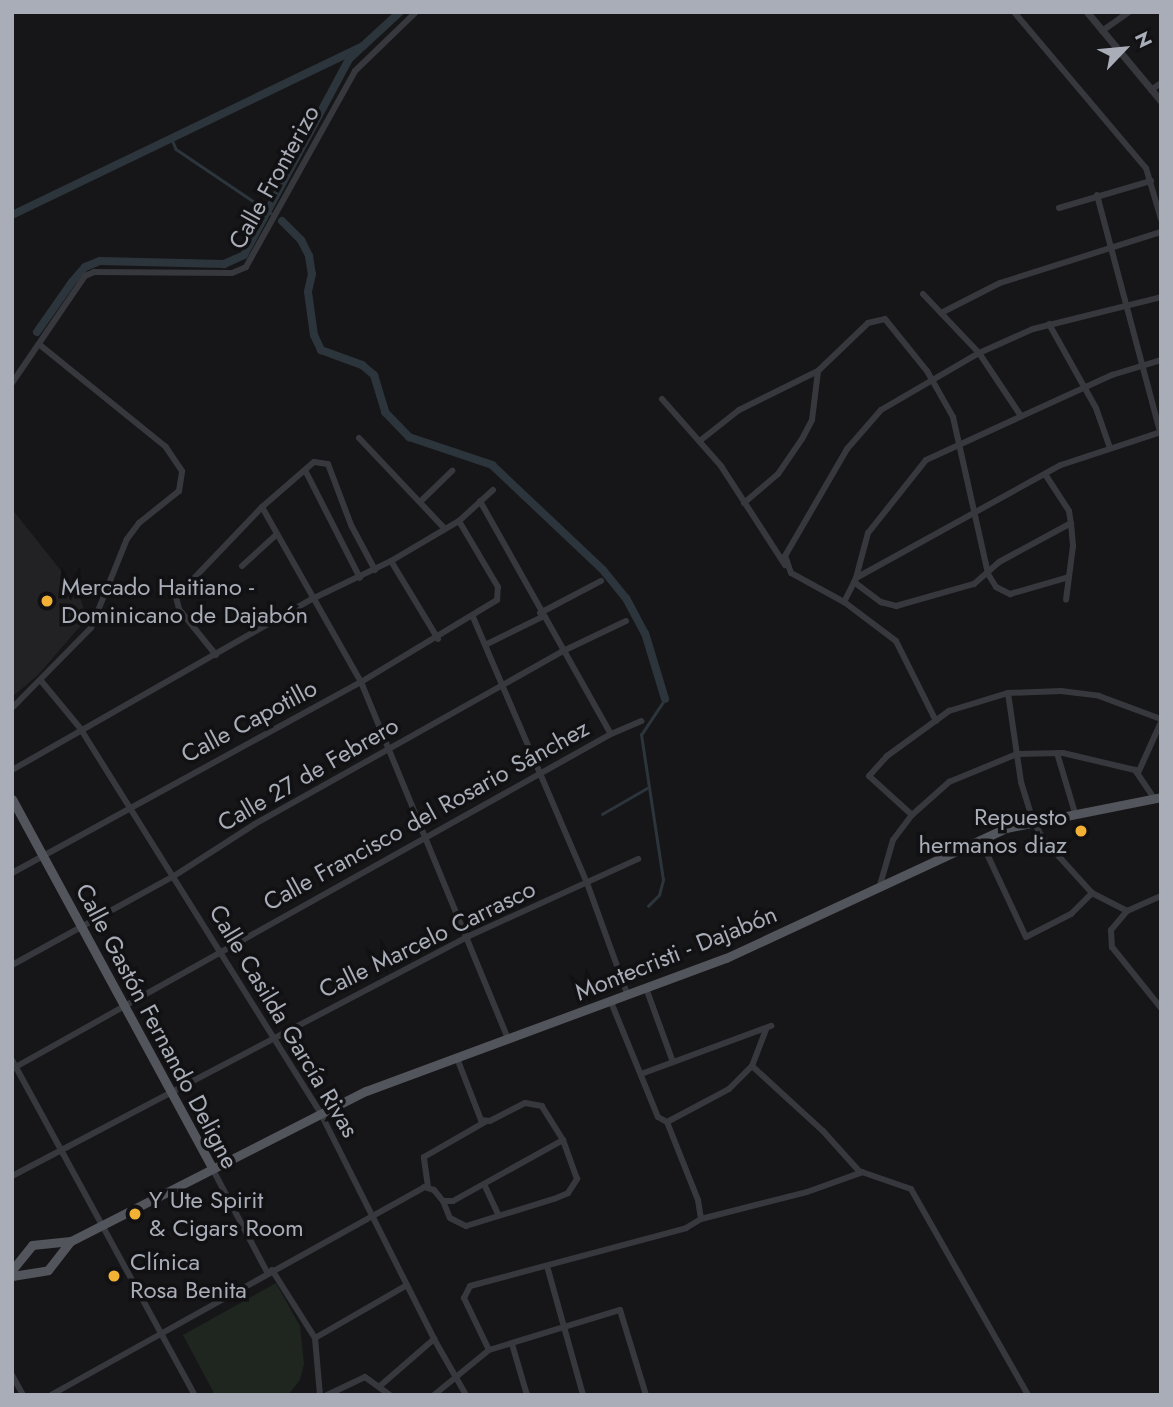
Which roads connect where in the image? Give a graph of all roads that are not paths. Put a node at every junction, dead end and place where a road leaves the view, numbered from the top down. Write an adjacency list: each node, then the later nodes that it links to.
1 (416, 12): 20 (street, Calle Fronterizo)
2 (1014, 12): 9 (street)
3 (1087, 12): 5 (street)
4 (1129, 12): 5 (street)
5 (1102, 31): 7 (street)
6 (1161, 83): 7 (street)
7 (1151, 90): 8 (street)
8 (1161, 101)
9 (1151, 181): 10 (street); 12 (street)
10 (1097, 195): 11 (street); 14 (street)
11 (1059, 208)
12 (1161, 219)
13 (1161, 232): 14 (street)
14 (1109, 247): 17 (street); 18 (street)
15 (923, 294): 18 (street)
16 (1161, 296): 17 (street)
17 (1129, 304): 19 (street); 23 (street)
18 (941, 313): 21 (street)
19 (1049, 324): 21 (street); 27 (street)
20 (40, 345): 26 (street, Calle Fronterizo); 67 (street)
21 (979, 353): 25 (street); 29 (street)
22 (1161, 360): 23 (street)
23 (1144, 364): 27 (street); 30 (street)
24 (817, 372): 25 (street); 32 (street); 41 (street)
25 (934, 382): 33 (street); 49 (street)
26 (12, 383)
27 (1085, 387): 29 (street); 34 (street)
28 (662, 399): 32 (street)
29 (1021, 416): 33 (street)
30 (1161, 432): 34 (street)
31 (359, 438): 40 (street)
32 (701, 440): 41 (street)
33 (961, 444): 43 (street); 55 (street)
34 (1110, 448): 37 (street)
35 (305, 470): 42 (street); 51 (street); 54 (street)
36 (452, 471): 40 (street)
37 (1045, 474): 43 (street); 45 (street)
38 (493, 490): 39 (street)
39 (480, 501): 44 (street); 60 (street)
40 (420, 502): 46 (street)
41 (744, 503): 49 (street)
42 (262, 507): 47 (street); 66 (street)
43 (977, 513): 52 (street); 55 (street)
44 (459, 521): 46 (street); 61 (street, Calle Capotillo)
45 (1072, 523): 52 (street); 53 (street)
46 (445, 529): 48 (street)
47 (277, 534): 50 (street); 57 (street)
48 (391, 561): 51 (street); 63 (street)
49 (785, 565): 59 (street)
50 (242, 566)
51 (375, 570): 54 (street)
52 (988, 574): 53 (street); 55 (street)
53 (1069, 577): 58 (street)
54 (360, 578): 57 (street)
55 (855, 580): 59 (street)
56 (601, 581): 60 (street)
57 (312, 599): 66 (street); 68 (street)
58 (1066, 600)
59 (844, 602): 74 (street)
60 (541, 615): 64 (street); 65 (street)
61 (472, 617): 63 (street, Calle Capotillo); 64 (street)
62 (626, 621): 65 (street, Calle 27 de Febrero)
63 (438, 639): 68 (street, Calle Capotillo)
64 (487, 644): 69 (street)
65 (561, 652): 69 (street, Calle 27 de Febrero); 76 (street)
66 (216, 655): 75 (street)
67 (42, 682): 71 (street); 75 (street, Calle Casilda García Rivas)
68 (361, 682): 77 (street); 85 (street, Calle Capotillo)
69 (504, 686): 77 (street, Calle 27 de Febrero); 82 (street)
70 (1008, 692): 72 (street); 74 (street); 79 (street)
71 (12, 708)
72 (1161, 720): 81 (street)
73 (641, 721): 76 (street, Calle Francisco del Rosario Sánchez)
74 (936, 721): 87 (street)
75 (80, 728): 80 (street); 85 (street, Calle Casilda García Rivas)
76 (611, 734): 82 (street, Calle Francisco del Rosario Sánchez)
77 (390, 748): 89 (street); 94 (street, Calle 27 de Febrero)
78 (1057, 753): 79 (street); 81 (street); 86 (street)
79 (1017, 754): 87 (street); 88 (street)
80 (12, 770)
81 (1138, 773): 83 (street)
82 (542, 774): 89 (street, Calle Francisco del Rosario Sánchez); 95 (street)
83 (1157, 798): 86 (main road, Montecristi - Dajabón)
84 (12, 799): 91 (main road, Calle Gastón Fernando Deligne)
85 (130, 807): 91 (street, Calle Capotillo); 94 (street, Calle Casilda García Rivas)
86 (1075, 813): 88 (main road, Montecristi - Dajabón)
87 (912, 815): 96 (street)
88 (1033, 821): 90 (main road, Montecristi - Dajabón); 97 (street)
89 (428, 838): 102 (street); 103 (street, Calle Francisco del Rosario Sánchez)
90 (979, 838): 96 (main road, Montecristi - Dajabón); 97 (street)
91 (44, 855): 93 (street, Calle Capotillo); 101 (main road, Calle Gastón Fernando Deligne)
92 (638, 859): 95 (street, Calle Marcelo Carrasco)
93 (12, 873)
94 (174, 876): 101 (street, Calle 27 de Febrero); 103 (street, Calle Casilda García Rivas)
95 (587, 883): 102 (street, Calle Marcelo Carrasco); 106 (street)
96 (880, 885): 105 (main road, Montecristi - Dajabón)
97 (1092, 893): 100 (street)
98 (1158, 898): 99 (street); 100 (street)
99 (1161, 907)
100 (1127, 911): 109 (street)
101 (80, 925): 104 (street, Calle 27 de Febrero); 108 (main road, Calle Gastón Fernando Deligne)
102 (469, 936): 110 (street, Calle Marcelo Carrasco); 111 (street)
103 (222, 953): 108 (street, Calle Francisco del Rosario Sánchez); 110 (street, Calle Casilda García Rivas)
104 (12, 965)
105 (646, 988): 106 (main road, Montecristi - Dajabón); 113 (street)
106 (628, 996): 107 (main road, Montecristi - Dajabón)
107 (611, 1002): 111 (main road, Montecristi - Dajabón); 116 (street)
108 (123, 1007): 114 (street, Calle Francisco del Rosario Sánchez); 117 (main road, Calle Gastón Fernando Deligne)
109 (1161, 1008)
110 (274, 1036): 117 (street, Calle Marcelo Carrasco); 118 (street, Calle Casilda García Rivas)
111 (508, 1039): 112 (main road, Montecristi - Dajabón)
112 (457, 1058): 118 (main road, Montecristi - Dajabón); 119 (street)
113 (673, 1062): 115 (street); 116 (street)
114 (13, 1066): 122 (street)
115 (752, 1066): 120 (street); 124 (street)
116 (641, 1074): 120 (street)
117 (170, 1091): 122 (street, Calle Marcelo Carrasco); 123 (main road, Calle Gastón Fernando Deligne)
118 (320, 1112): 123 (main road, Montecristi - Dajabón); 129 (street, Calle Casilda García Rivas)
119 (485, 1122): 121 (street); 127 (street)
120 (667, 1122): 131 (street)
121 (562, 1140): 126 (street); 130 (street)
122 (62, 1150): 125 (street, Calle Marcelo Carrasco); 132 (street)
123 (212, 1168): 132 (main road, Montecristi - Dajabón); 136 (street, Calle Gastón Fernando Deligne)
124 (863, 1172): 131 (street); 159 (street)
125 (12, 1176)
126 (484, 1184): 128 (street); 130 (street)
127 (428, 1187): 128 (street); 129 (street)
128 (443, 1201): 130 (street)
129 (372, 1216): 136 (street); 138 (street, Calle Casilda García Rivas)
130 (499, 1216)
131 (701, 1219): 134 (street)
132 (101, 1224): 133 (main road, Montecristi - Dajabón); 140 (street)
133 (71, 1241): 135 (main road); 137 (main road)
134 (547, 1266): 139 (street); 144 (street)
135 (12, 1270)
136 (269, 1271): 140 (street); 141 (street, Calle Gastón Fernando Deligne)
137 (12, 1276)
138 (407, 1285): 141 (street); 142 (street, Calle Casilda García Rivas)
139 (562, 1328): 143 (street); 157 (street); 158 (street)
140 (161, 1331): 149 (street); 150 (street)
141 (315, 1338): 151 (street)
142 (434, 1339): 146 (street, Calle Casilda García Rivas); 147 (street)
143 (512, 1344): 144 (street); 156 (street)
144 (489, 1350): 146 (street)
145 (12, 1375): 148 (street)
146 (455, 1375): 154 (street); 155 (street, Calle Casilda García Rivas)
147 (380, 1386): 152 (street); 153 (street)
148 (23, 1395)
149 (51, 1395)
150 (195, 1395)
151 (320, 1395)
152 (327, 1395)
153 (390, 1395)
154 (434, 1395)
155 (466, 1395)
156 (527, 1395)
157 (583, 1395)
158 (646, 1395)
159 (1028, 1395)

